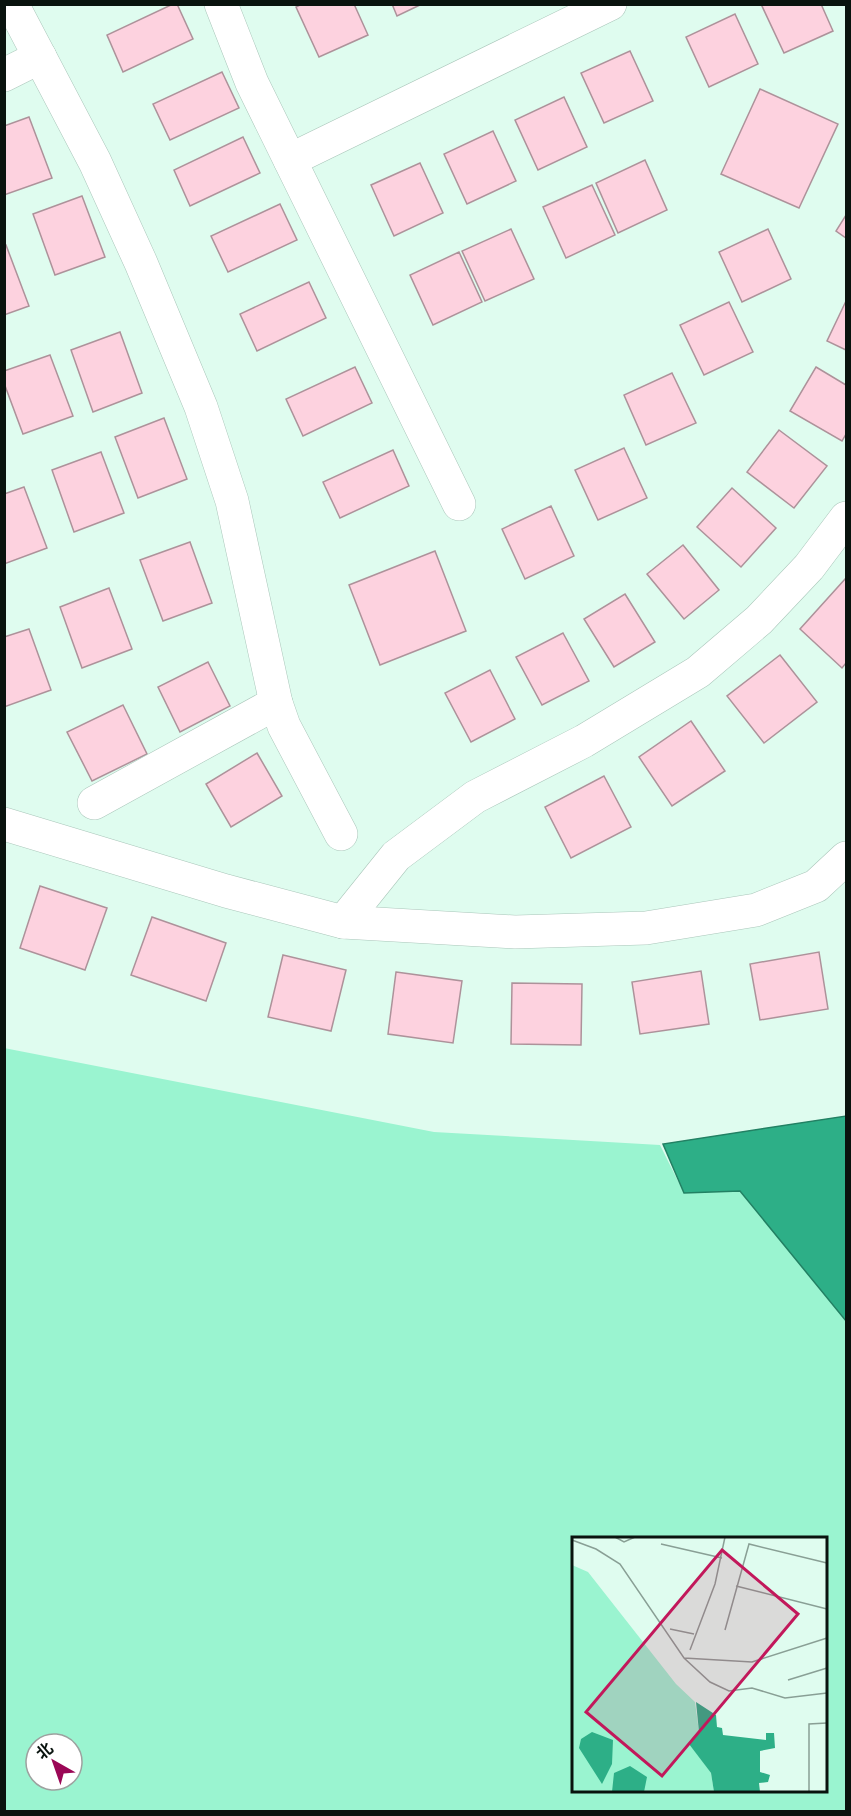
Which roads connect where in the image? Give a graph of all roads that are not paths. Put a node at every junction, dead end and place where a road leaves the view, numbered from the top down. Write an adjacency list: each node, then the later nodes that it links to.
1 (12, 4): 4 (street)
2 (221, 4): 6 (street)
3 (610, 4): 6 (street)
4 (40, 57): 5 (street); 9 (street)
5 (4, 75)
6 (290, 160): 7 (street)
7 (459, 504)
8 (846, 518): 14 (street)
9 (276, 703): 10 (street); 12 (street)
10 (94, 803)
11 (4, 824): 14 (street)
12 (341, 834)
13 (846, 858): 14 (street)
14 (343, 922)

